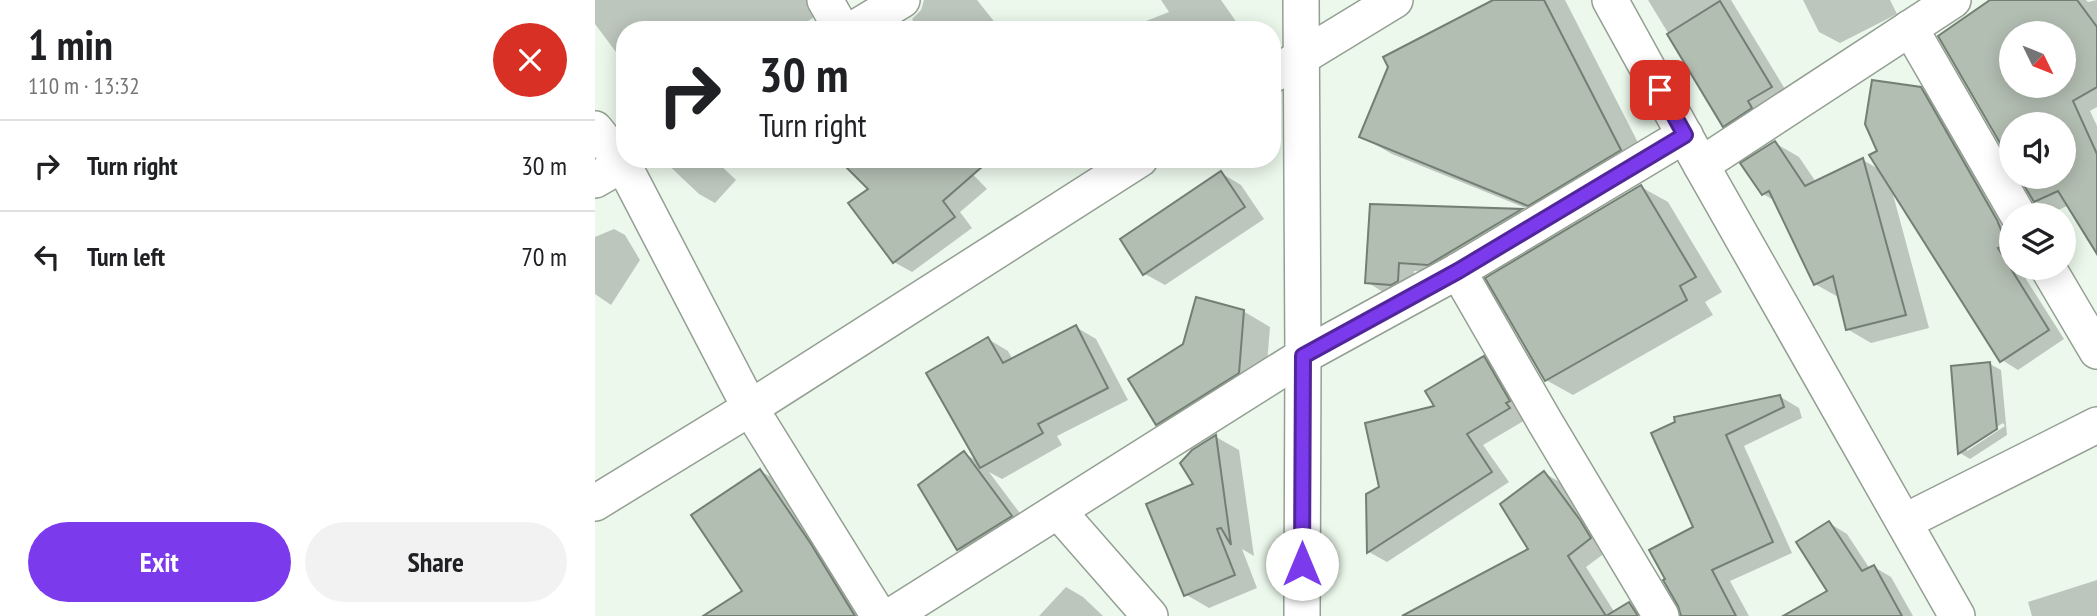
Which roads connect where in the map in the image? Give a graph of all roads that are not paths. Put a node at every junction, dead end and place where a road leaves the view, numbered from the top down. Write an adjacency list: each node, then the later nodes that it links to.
1 (825, 0): 7 (street)
2 (902, 0): 8 (street)
3 (1301, 0): 10 (street)
4 (1395, 0): 10 (street)
5 (1610, 0): 12 (street)
6 (1953, 0): 9 (street)
7 (837, 21)
8 (867, 21)
9 (1910, 28): 12 (street); 15 (street)
10 (1287, 66): 19 (street)
11 (595, 129): 13 (street)
12 (1693, 150): 16 (street); 24 (street)
13 (616, 168): 20 (street)
14 (1126, 168): 20 (street)
15 (2011, 203)
16 (1458, 271): 19 (street); 29 (street)
17 (2055, 280): 18 (street)
18 (2097, 351)
19 (1303, 356): 23 (street); 28 (street)
20 (750, 408): 22 (street); 25 (street)
21 (2097, 425): 24 (street)
22 (595, 503)
23 (1058, 511): 26 (street); 27 (street)
24 (1904, 522): 30 (street)
25 (879, 616)
26 (891, 616)
27 (1150, 616)
28 (1302, 616)
29 (1661, 616)
30 (1957, 616)

